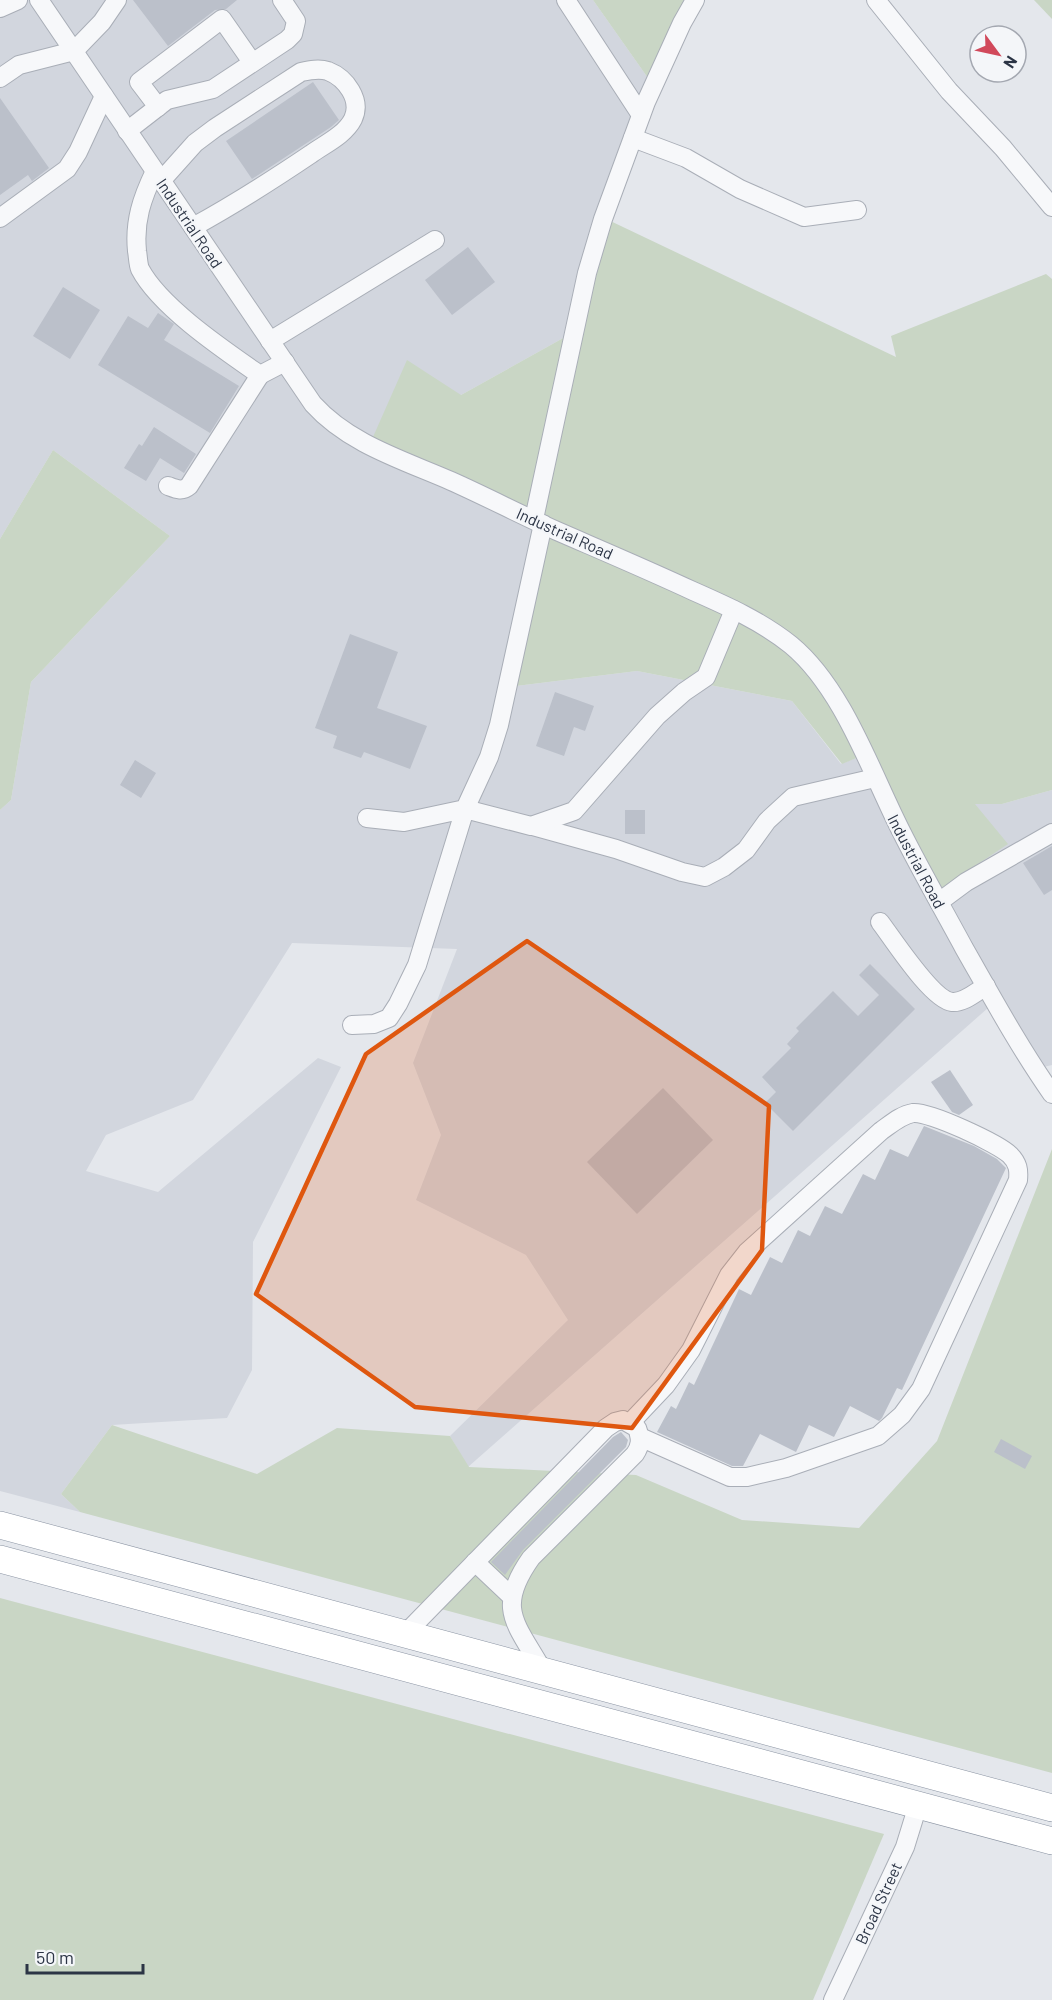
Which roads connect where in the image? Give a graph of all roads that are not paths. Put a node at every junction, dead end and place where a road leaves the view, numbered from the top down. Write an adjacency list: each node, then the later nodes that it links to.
1 (18, 0): 8 (street)
2 (39, 0): 9 (street, Industrial Road)
3 (117, 0): 9 (street)
4 (282, 0): 10 (street)
5 (566, 0): 14 (street)
6 (695, 0): 14 (street)
7 (876, 0): 18 (street)
8 (0, 8)
9 (74, 51): 11 (street); 12 (street, Industrial Road)
10 (252, 62): 13 (street); 13 (street)
11 (0, 78)
12 (104, 96): 15 (street, Industrial Road); 20 (street)
13 (158, 107): 15 (street)
14 (641, 115): 16 (street)
15 (128, 131): 17 (street, Industrial Road)
16 (633, 138): 19 (street); 27 (street)
17 (158, 176): 21 (street, Industrial Road); 21 (street); 25 (street)
18 (1052, 207)
19 (857, 210)
20 (0, 218)
21 (193, 227): 23 (street, Industrial Road)
22 (435, 240): 23 (street)
23 (270, 341): 24 (street, Industrial Road)
24 (285, 362): 25 (street); 27 (street, Industrial Road)
25 (260, 375): 26 (street)
26 (168, 486)
27 (538, 522): 28 (street, Industrial Road); 30 (street)
28 (734, 610): 29 (street, Industrial Road); 32 (street)
29 (875, 778): 32 (street); 34 (street, Industrial Road)
30 (465, 809): 31 (street); 32 (street); 37 (street)
31 (367, 818)
32 (533, 826)
33 (1052, 833): 34 (street)
34 (939, 902): 36 (street, Industrial Road)
35 (880, 922): 36 (street)
36 (986, 986): 38 (street, Industrial Road)
37 (352, 1024)
38 (1052, 1094)
39 (635, 1430): 39 (street); 42 (street); 43 (street)
40 (0, 1525): 44 (highway)
41 (0, 1559): 46 (highway)
42 (475, 1562): 43 (street); 44 (street)
43 (511, 1596): 45 (street)
44 (405, 1634): 45 (highway)
45 (543, 1671): 47 (highway)
46 (918, 1805): 48 (highway); 49 (street, Broad Street)
47 (1052, 1808)
48 (1052, 1841)
49 (833, 2000)

